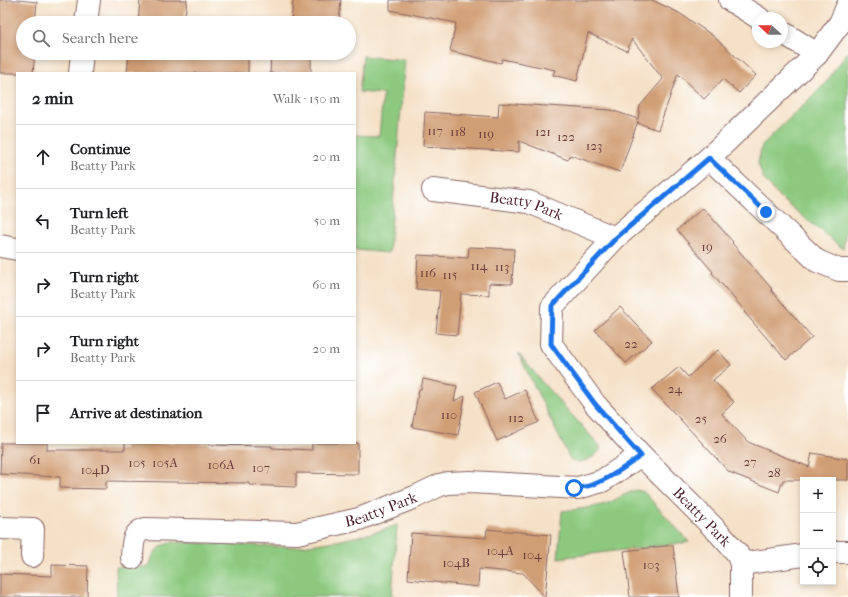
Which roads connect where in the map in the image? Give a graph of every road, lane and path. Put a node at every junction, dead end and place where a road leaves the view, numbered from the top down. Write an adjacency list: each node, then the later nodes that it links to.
1 (89, 0): 5 (street)
2 (730, 0): 4 (street)
3 (848, 5): 7 (street, Beatty Park)
4 (752, 14)
5 (87, 16)
6 (788, 36): 7 (street)
7 (817, 54): 10 (street, Beatty Park)
8 (81, 60): 9 (street)
9 (80, 72)
10 (709, 158): 12 (street, Beatty Park); 15 (street)
11 (433, 190): 12 (street, Beatty Park)
12 (616, 238): 16 (street, Beatty Park)
13 (0, 246): 14 (street)
14 (16, 249)
15 (848, 270)
16 (641, 456): 22 (street, Beatty Park); 23 (street, Beatty Park)
17 (0, 528): 21 (street)
18 (836, 552): 19 (street)
19 (848, 552)
20 (800, 555): 23 (street)
21 (32, 556)
22 (132, 558)
23 (741, 564): 24 (street, Beatty Park)
24 (741, 597)

